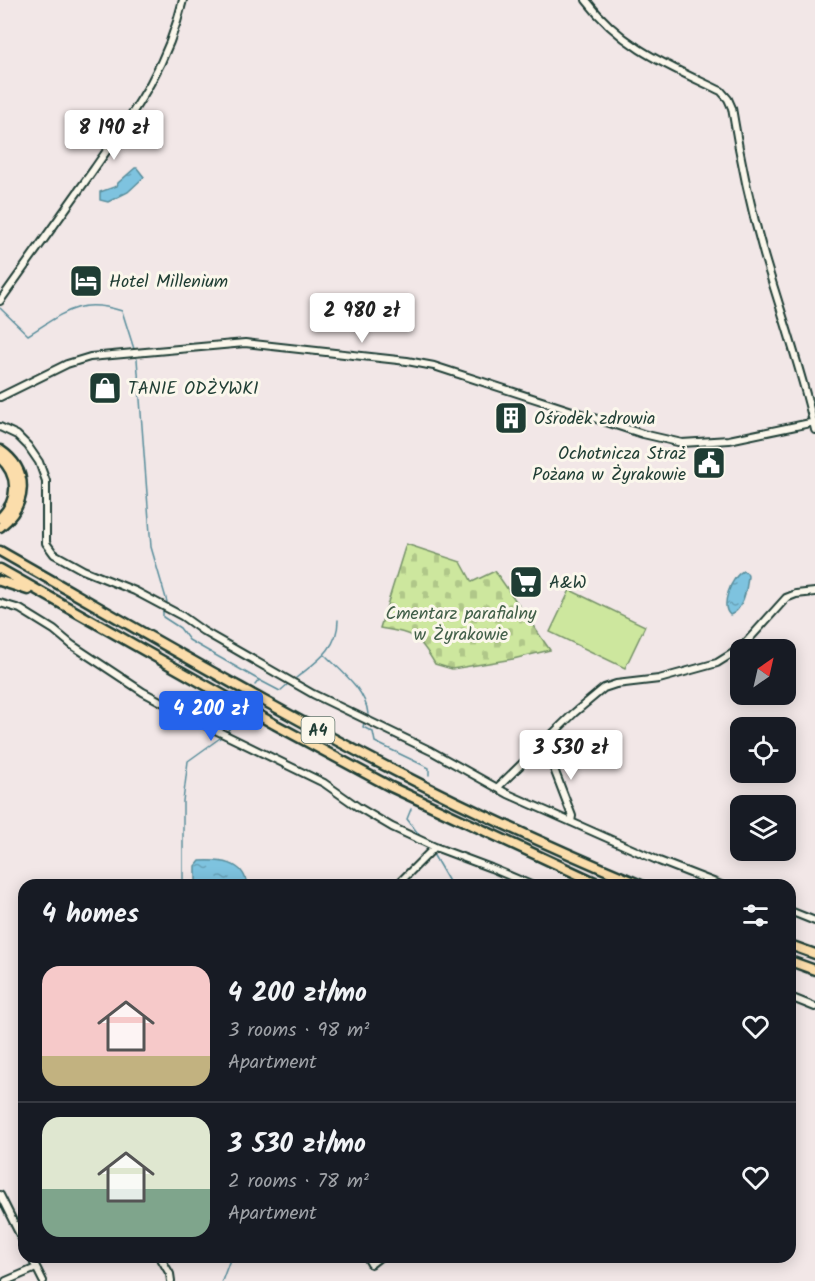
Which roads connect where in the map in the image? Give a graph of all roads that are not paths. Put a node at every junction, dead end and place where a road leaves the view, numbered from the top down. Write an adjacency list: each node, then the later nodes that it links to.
1 (183, 0): 3 (street)
2 (586, 0): 5 (street)
3 (0, 301)
4 (0, 397): 5 (street)
5 (814, 423): 7 (street)
6 (0, 427): 19 (street)
7 (815, 430)
8 (0, 450): 11 (highway)
9 (0, 458): 10 (highway)
10 (0, 518)
11 (0, 527)
12 (0, 551): 25 (highway, A4)
13 (0, 569): 17 (highway, A4)
14 (0, 581): 17 (highway)
15 (815, 592): 18 (street)
16 (0, 603): 21 (street)
17 (59, 603): 24 (highway, A4)
18 (544, 743): 19 (street); 20 (street)
19 (497, 788): 20 (street)
20 (571, 822): 26 (street)
21 (435, 848): 22 (street); 23 (street)
22 (403, 879)
23 (517, 879)
24 (588, 879)
25 (627, 879)
26 (706, 879)
27 (796, 913): 28 (street)
28 (815, 921)
29 (796, 947): 30 (highway)
30 (815, 954)
31 (796, 963): 32 (highway)
32 (815, 970)
33 (796, 999): 34 (street)
34 (815, 1007)
35 (0, 1195): 36 (street)
36 (18, 1232)
37 (34, 1263): 39 (street)
38 (164, 1263): 42 (street)
39 (36, 1268): 40 (street); 41 (street)
40 (6, 1281)
41 (43, 1281)
42 (171, 1281)

